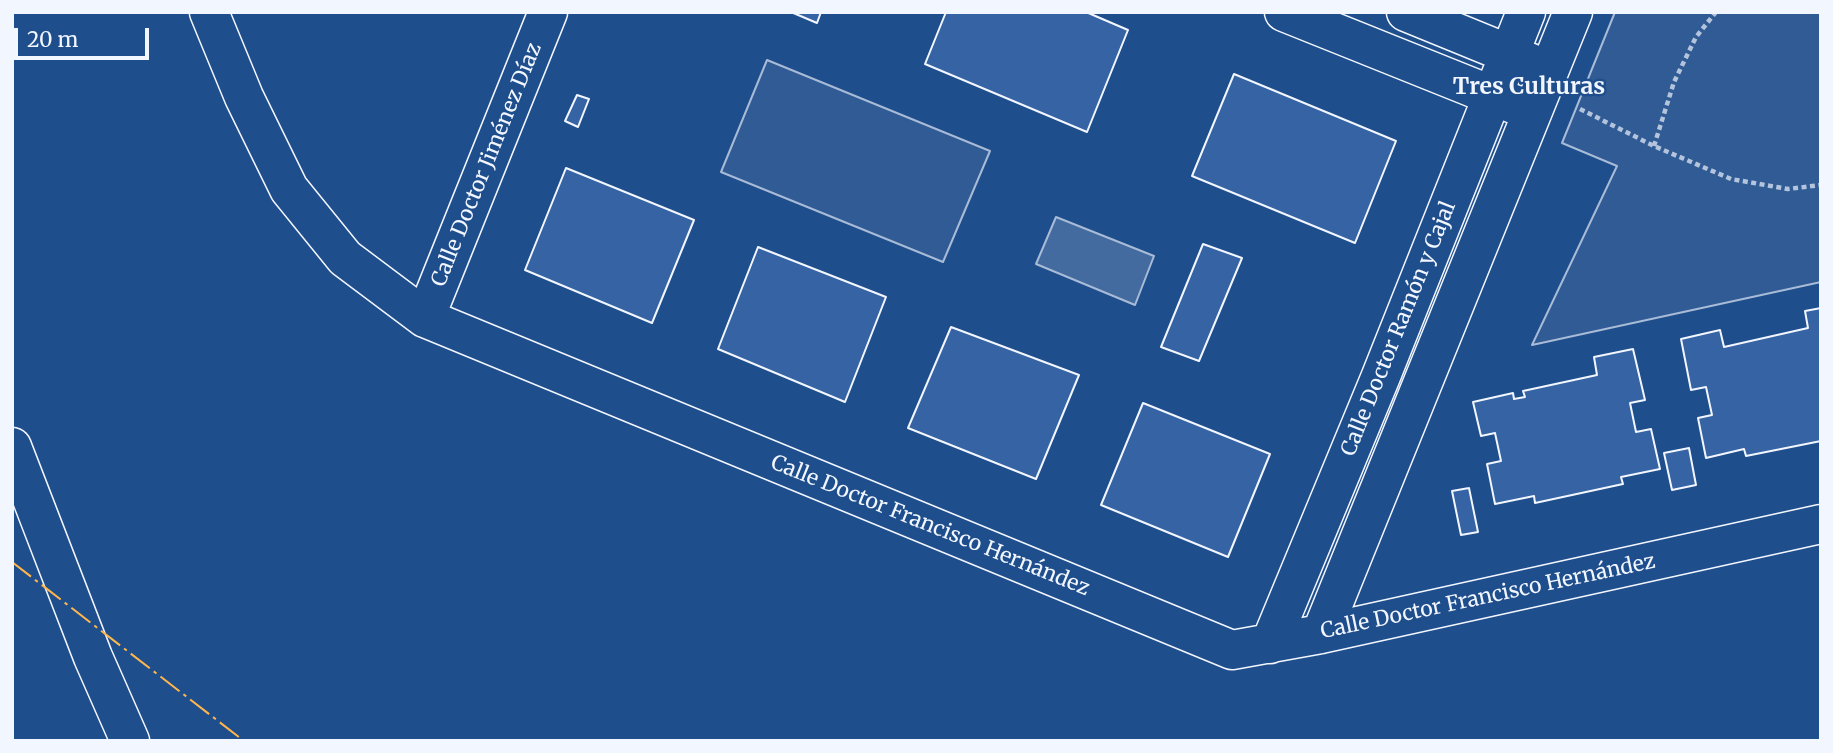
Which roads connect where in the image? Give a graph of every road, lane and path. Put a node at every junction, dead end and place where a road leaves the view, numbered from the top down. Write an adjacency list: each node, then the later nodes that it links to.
1 (209, 12): 13 (main road, Calle Doctor Francisco Hernández)
2 (548, 12): 13 (main road, Calle Doctor Jiménez Díaz)
3 (1284, 12): 10 (main road)
4 (1406, 12): 8 (main road)
5 (1526, 12): 8 (main road, Calle Doctor Ramón y Cajal)
6 (1573, 12): 9 (main road, Calle Doctor Ramón y Cajal)
7 (1716, 12): 11 (path)
8 (1508, 55): 9 (main road); 10 (main road, Calle Doctor Ramón y Cajal)
9 (1542, 90): 10 (main road); 11 (path); 16 (main road, Calle Doctor Ramón y Cajal)
10 (1491, 97): 17 (main road, Calle Doctor Ramón y Cajal)
11 (1654, 146): 12 (path)
12 (1821, 185)
13 (425, 318): 17 (main road, Calle Doctor Francisco Hernández)
14 (12, 447): 18 (main road)
15 (1821, 524): 16 (main road, Calle Doctor Francisco Hernández)
16 (1321, 634): 17 (main road, Calle Doctor Francisco Hernández)
17 (1270, 644)
18 (130, 741)

